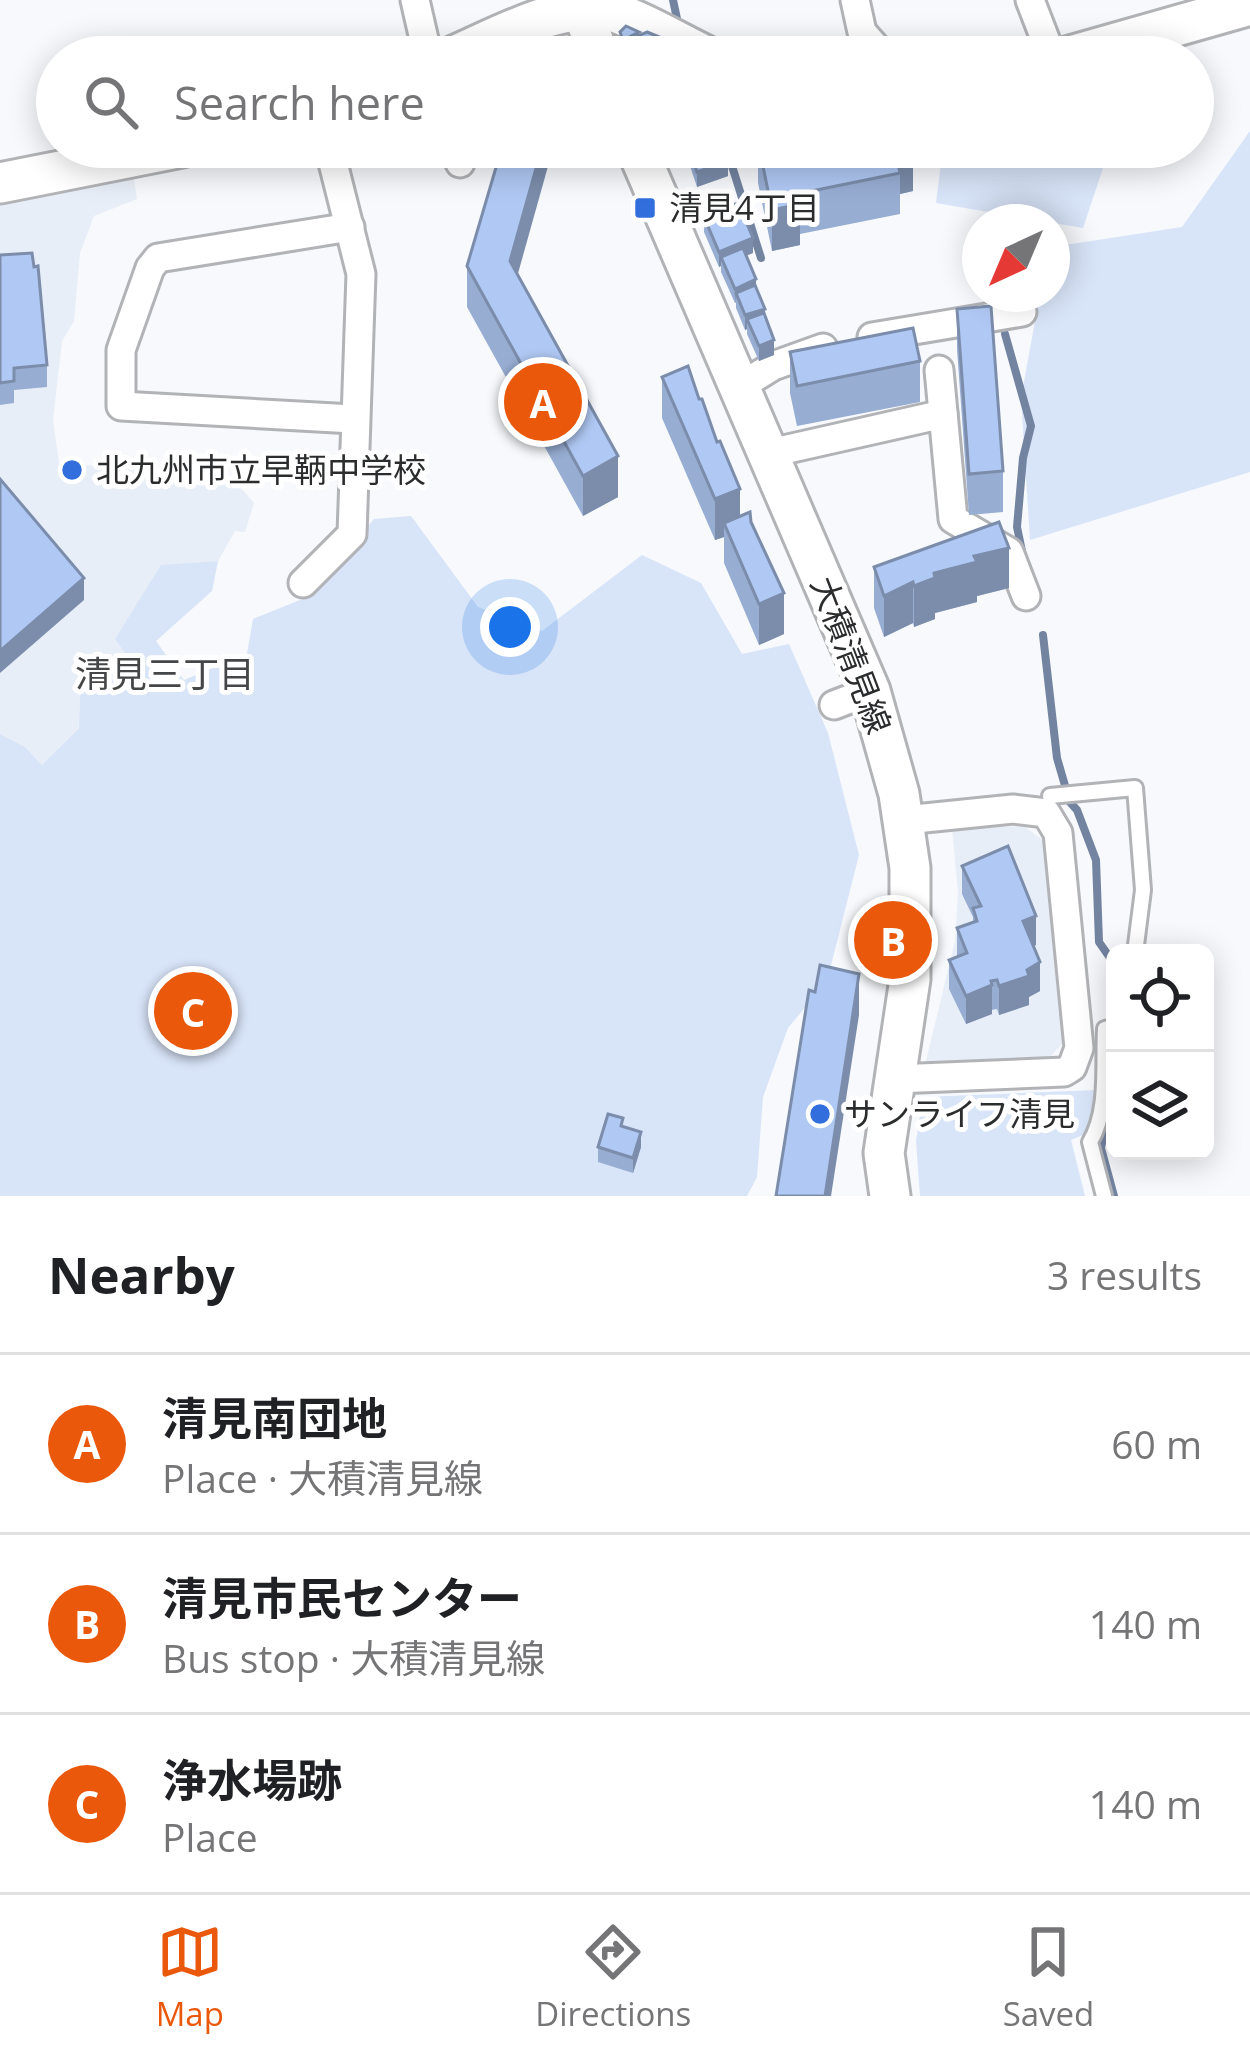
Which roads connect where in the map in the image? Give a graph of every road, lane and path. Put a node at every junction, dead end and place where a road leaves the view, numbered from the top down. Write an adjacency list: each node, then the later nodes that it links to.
1 (415, 0): 6 (street)
2 (855, 0): 10 (street)
3 (1030, 0): 11 (street)
4 (579, 4): 7 (main road); 8 (main road); 9 (main road)
5 (1250, 4): 12 (main road)
6 (423, 36)
7 (501, 36)
8 (591, 36)
9 (664, 36)
10 (866, 36)
11 (1044, 36)
12 (1171, 36)
13 (76, 168): 16 (main road)
14 (335, 168): 17 (street)
15 (645, 168): 20 (main road, 大積清見線)
16 (0, 183)
17 (350, 227): 22 (street); 22 (street)
18 (1022, 312): 20 (street)
19 (939, 370): 21 (street)
20 (741, 386): 23 (main road, 大積清見線)
21 (944, 414): 23 (street); 25 (street)
22 (353, 418): 24 (street)
23 (770, 453): 27 (main road, 大積清見線)
24 (303, 583)
25 (1026, 596)
26 (1050, 796): 28 (lane)
27 (905, 820): 30 (main road, 大積清見線); 30 (street)
28 (1136, 944)
29 (1106, 1029): 32 (lane)
30 (895, 1079): 31 (main road, 大積清見線)
31 (890, 1196)
32 (1104, 1196)

